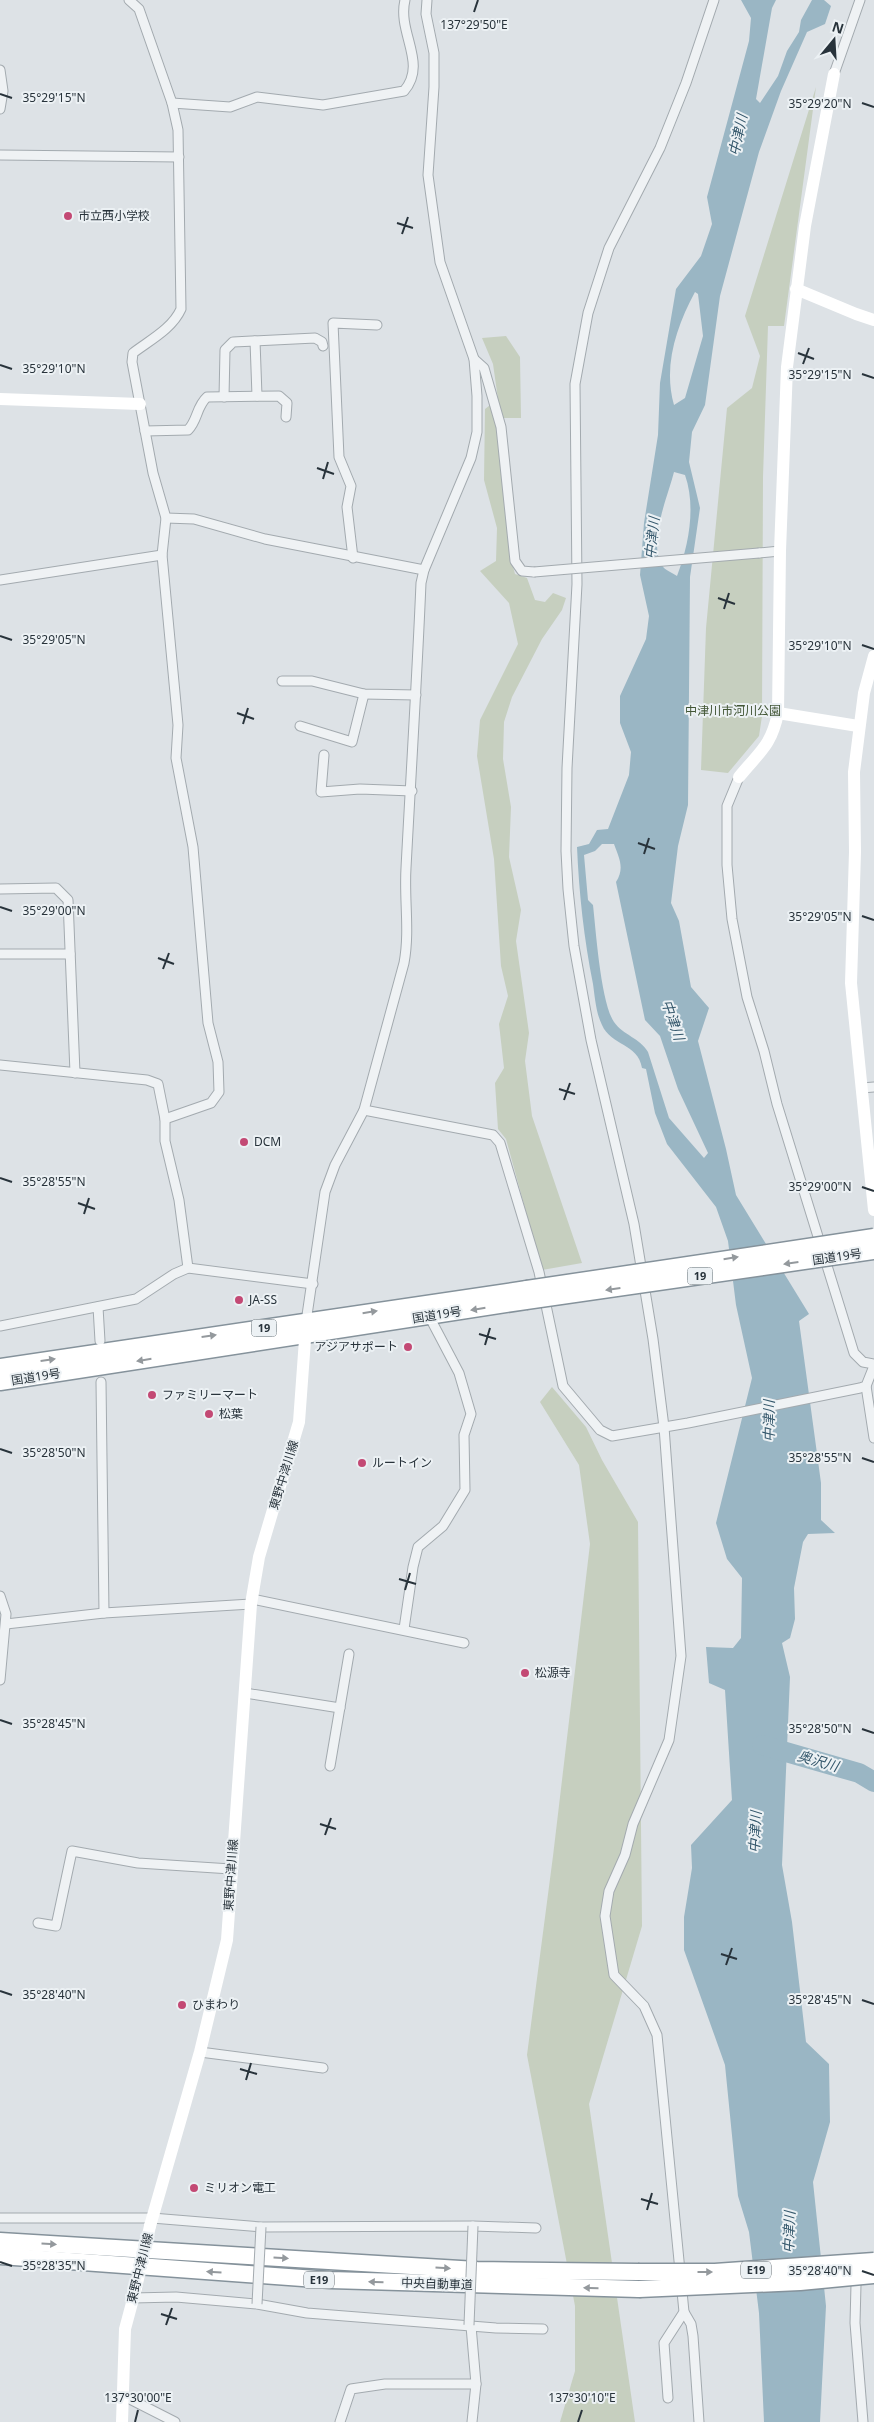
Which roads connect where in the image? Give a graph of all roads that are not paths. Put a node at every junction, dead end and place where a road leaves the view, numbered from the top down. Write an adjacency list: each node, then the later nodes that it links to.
1 (129, 0): 8 (street)
2 (405, 0): 8 (street)
3 (427, 0): 17 (street)
4 (714, 0): 65 (street)
5 (860, 0): 7 (street)
6 (0, 70): 9 (street)
7 (834, 74): 12 (street)
8 (172, 103): 11 (street)
9 (0, 109)
10 (0, 155): 11 (street)
11 (179, 157): 21 (street)
12 (796, 289): 13 (street); 25 (street)
13 (874, 320)
14 (377, 326): 27 (street)
15 (255, 341): 16 (street); 18 (street); 19 (street)
16 (323, 346)
17 (474, 359): 25 (street, bridge); 28 (street)
18 (257, 396): 19 (street); 22 (street)
19 (224, 397): 23 (street)
20 (0, 399): 21 (street)
21 (140, 404): 23 (street)
22 (286, 417)
23 (145, 431): 24 (street)
24 (166, 518): 26 (street); 27 (street)
25 (780, 550): 34 (street)
26 (162, 554): 29 (street); 47 (street)
27 (353, 558): 28 (street)
28 (424, 570): 33 (street)
29 (0, 580)
30 (874, 656): 36 (street)
31 (282, 681): 32 (street)
32 (364, 694): 33 (street); 35 (street)
33 (416, 696): 39 (street)
34 (778, 713): 36 (street); 38 (street)
35 (300, 726)
36 (858, 726): 45 (street)
37 (324, 756): 39 (street)
38 (739, 777): 60 (street)
39 (412, 791): 46 (street)
40 (0, 889): 42 (street)
41 (0, 954): 42 (street)
42 (70, 954): 44 (street)
43 (0, 1065): 44 (street)
44 (75, 1073): 47 (street)
45 (868, 1087): 48 (street)
46 (364, 1110): 53 (street); 65 (street)
47 (166, 1119): 52 (street)
48 (874, 1205): 49 (street)
49 (874, 1210)
50 (874, 1237): 54 (highway, 国道19号 / 19, one-way to 50, bridge)
51 (874, 1252): 54 (highway, 国道19号 / 19, one-way to 54, bridge)
52 (188, 1268): 53 (street); 55 (street)
53 (313, 1284): 58 (street)
54 (527, 1295): 56 (highway, 国道19号 / 19, one-way to 56); 58 (highway, 国道19号 / 19, one-way to 54)
55 (98, 1307): 57 (street); 59 (street)
56 (429, 1316): 58 (highway, 国道19号 / 19); 71 (street)
57 (0, 1326)
58 (306, 1329): 61 (highway, 国道19号 / 19, one-way to 58); 62 (highway, 国道19号 / 19, one-way to 62); 68 (street, 東野中津川線)
59 (100, 1341)
60 (874, 1365): 64 (street)
61 (0, 1367)
62 (0, 1382)
63 (101, 1382): 69 (street)
64 (863, 1387): 65 (street); 66 (street)
65 (664, 1427): 94 (street)
66 (874, 1438)
67 (0, 1596): 70 (street)
68 (251, 1602): 69 (street); 71 (street); 75 (street, 東野中津川線)
69 (104, 1613): 70 (street)
70 (6, 1624): 74 (street)
71 (404, 1629): 72 (street)
72 (464, 1643)
73 (349, 1654): 76 (street)
74 (0, 1680)
75 (245, 1693): 76 (street); 78 (street, 東野中津川線)
76 (340, 1708): 77 (street)
77 (330, 1766)
78 (231, 1869): 79 (street); 80 (street, 東野中津川線)
79 (38, 1923)
80 (200, 2052): 81 (street); 83 (street, 東野中津川線)
81 (323, 2068)
82 (0, 2218): 83 (street)
83 (151, 2222): 85 (street); 92 (street, 東野中津川線, bridge)
84 (473, 2226): 85 (street); 86 (street); 95 (street, bridge)
85 (261, 2227): 93 (street, bridge)
86 (536, 2228)
87 (0, 2241): 89 (highway, 中央自動車道 / E19, one-way to 89, bridge)
88 (0, 2256): 90 (highway, 中央自動車道 / E19, one-way to 88, bridge)
89 (874, 2261)
90 (874, 2275)
91 (856, 2284): 105 (street)
92 (134, 2293): 93 (street); 98 (street, 東野中津川線)
93 (257, 2304): 95 (street)
94 (684, 2312): 99 (street); 104 (street)
95 (470, 2326): 96 (street); 97 (street)
96 (543, 2329)
97 (476, 2384): 102 (street); 103 (street)
98 (122, 2395): 100 (street, 東野中津川線); 101 (street)
99 (668, 2398)
100 (122, 2422)
101 (175, 2422)
102 (340, 2422)
103 (472, 2422)
104 (700, 2422)
105 (863, 2422)

